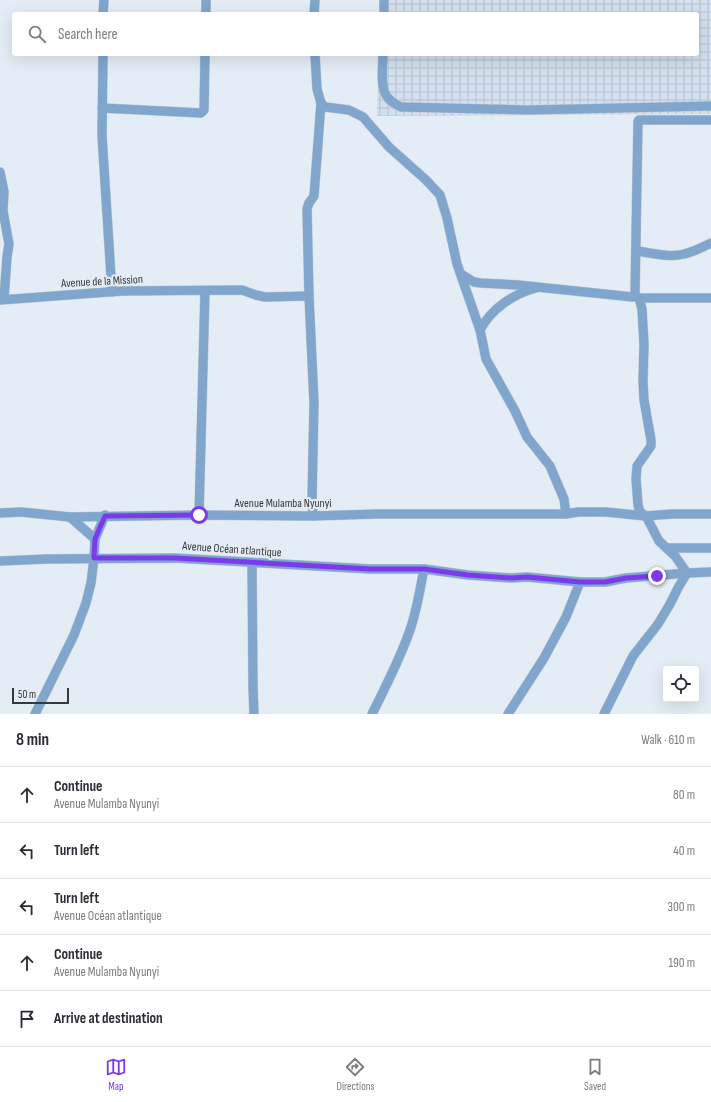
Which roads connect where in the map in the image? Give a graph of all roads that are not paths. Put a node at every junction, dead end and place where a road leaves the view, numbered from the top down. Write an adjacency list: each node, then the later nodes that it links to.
1 (104, 0): 5 (street)
2 (206, 0): 6 (street)
3 (315, 0): 7 (street)
4 (384, 0): 8 (street)
5 (104, 12)
6 (206, 12)
7 (314, 12)
8 (384, 12)
9 (103, 56): 15 (street)
10 (205, 56): 15 (street)
11 (315, 56): 13 (street)
12 (383, 56): 14 (street)
13 (320, 103): 20 (street); 24 (street)
14 (711, 106)
15 (102, 108): 23 (street)
16 (711, 120): 19 (street)
17 (0, 172): 27 (street)
18 (711, 243): 19 (street)
19 (636, 251): 25 (street)
20 (461, 274): 21 (street); 28 (street)
21 (537, 287): 25 (street); 28 (street)
22 (205, 291): 23 (street, Avenue de la Mission); 24 (street, Avenue de la Mission); 32 (street)
23 (112, 292): 27 (street, Avenue de la Mission)
24 (309, 296): 34 (street)
25 (637, 297): 26 (street); 35 (street)
26 (711, 298)
27 (2, 300)
28 (480, 330): 30 (street)
29 (0, 513): 36 (street, Avenue Mulamba Nyunyi)
30 (566, 514): 34 (street, Avenue Mulamba Nyunyi); 35 (street, Avenue Mulamba Nyunyi)
31 (711, 514): 35 (street, Avenue Mulamba Nyunyi)
32 (199, 515): 33 (street, Avenue Mulamba Nyunyi); 34 (street, Avenue Mulamba Nyunyi)
33 (105, 516): 36 (street, Avenue Mulamba Nyunyi); 37 (street)
34 (313, 516)
35 (646, 516): 38 (street)
36 (70, 517): 37 (street)
37 (95, 539): 40 (street)
38 (668, 548): 39 (street); 45 (street)
39 (711, 548)
40 (94, 558): 41 (street, Avenue Océan atlantique); 42 (street, Avenue Océan atlantique); 47 (street)
41 (0, 561)
42 (252, 562): 43 (street, Avenue Océan atlantique); 48 (street)
43 (424, 569): 46 (street, Avenue Océan atlantique); 49 (street)
44 (711, 572): 45 (street)
45 (687, 573): 46 (street); 51 (street)
46 (580, 582): 50 (street)
47 (35, 714)
48 (254, 714)
49 (372, 714)
50 (508, 714)
51 (604, 714)

